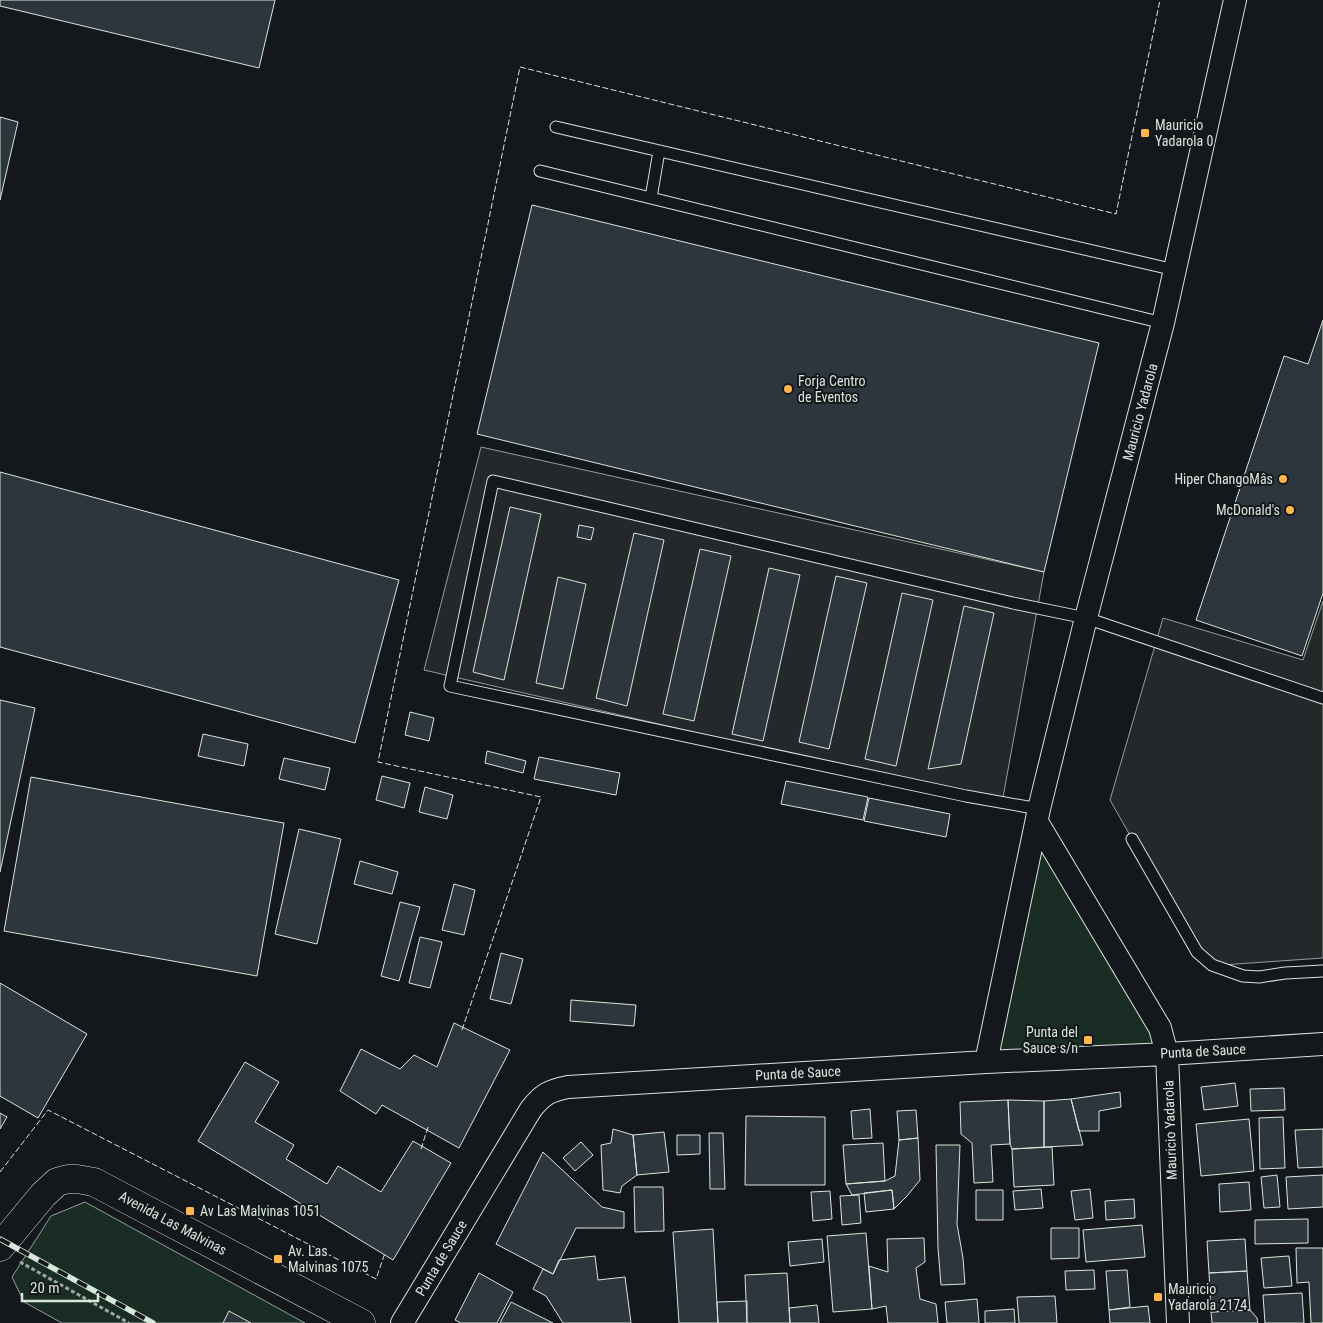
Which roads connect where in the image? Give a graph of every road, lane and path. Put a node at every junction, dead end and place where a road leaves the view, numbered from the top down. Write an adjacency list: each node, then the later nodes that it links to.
1 (1234, 0): 6 (street, Mauricio Yadarola)
2 (556, 127): 3 (lane)
3 (659, 151): 5 (lane); 6 (lane)
4 (540, 171): 5 (lane)
5 (651, 198): 7 (lane)
6 (1175, 270): 7 (street, Mauricio Yadarola)
7 (1163, 323): 8 (street, Mauricio Yadarola)
8 (1086, 618): 9 (lane); 10 (street, Mauricio Yadarola); 10 (lane)
9 (1323, 698)
10 (1038, 816): 14 (street, Mauricio Yadarola); 15 (street, Mauricio Yadarola)
11 (1132, 839): 12 (lane)
12 (1323, 971)
13 (1323, 1044): 14 (street, Punta de Sauce)
14 (1167, 1054): 15 (street, Punta de Sauce); 20 (street, Mauricio Yadarola)
15 (986, 1062): 19 (street, Punta de Sauce)
16 (8, 1254): 17 (path); 18 (main road, Avenida Las Malvinas)
17 (129, 1323)
18 (360, 1323)
19 (402, 1323)
20 (1178, 1323)

